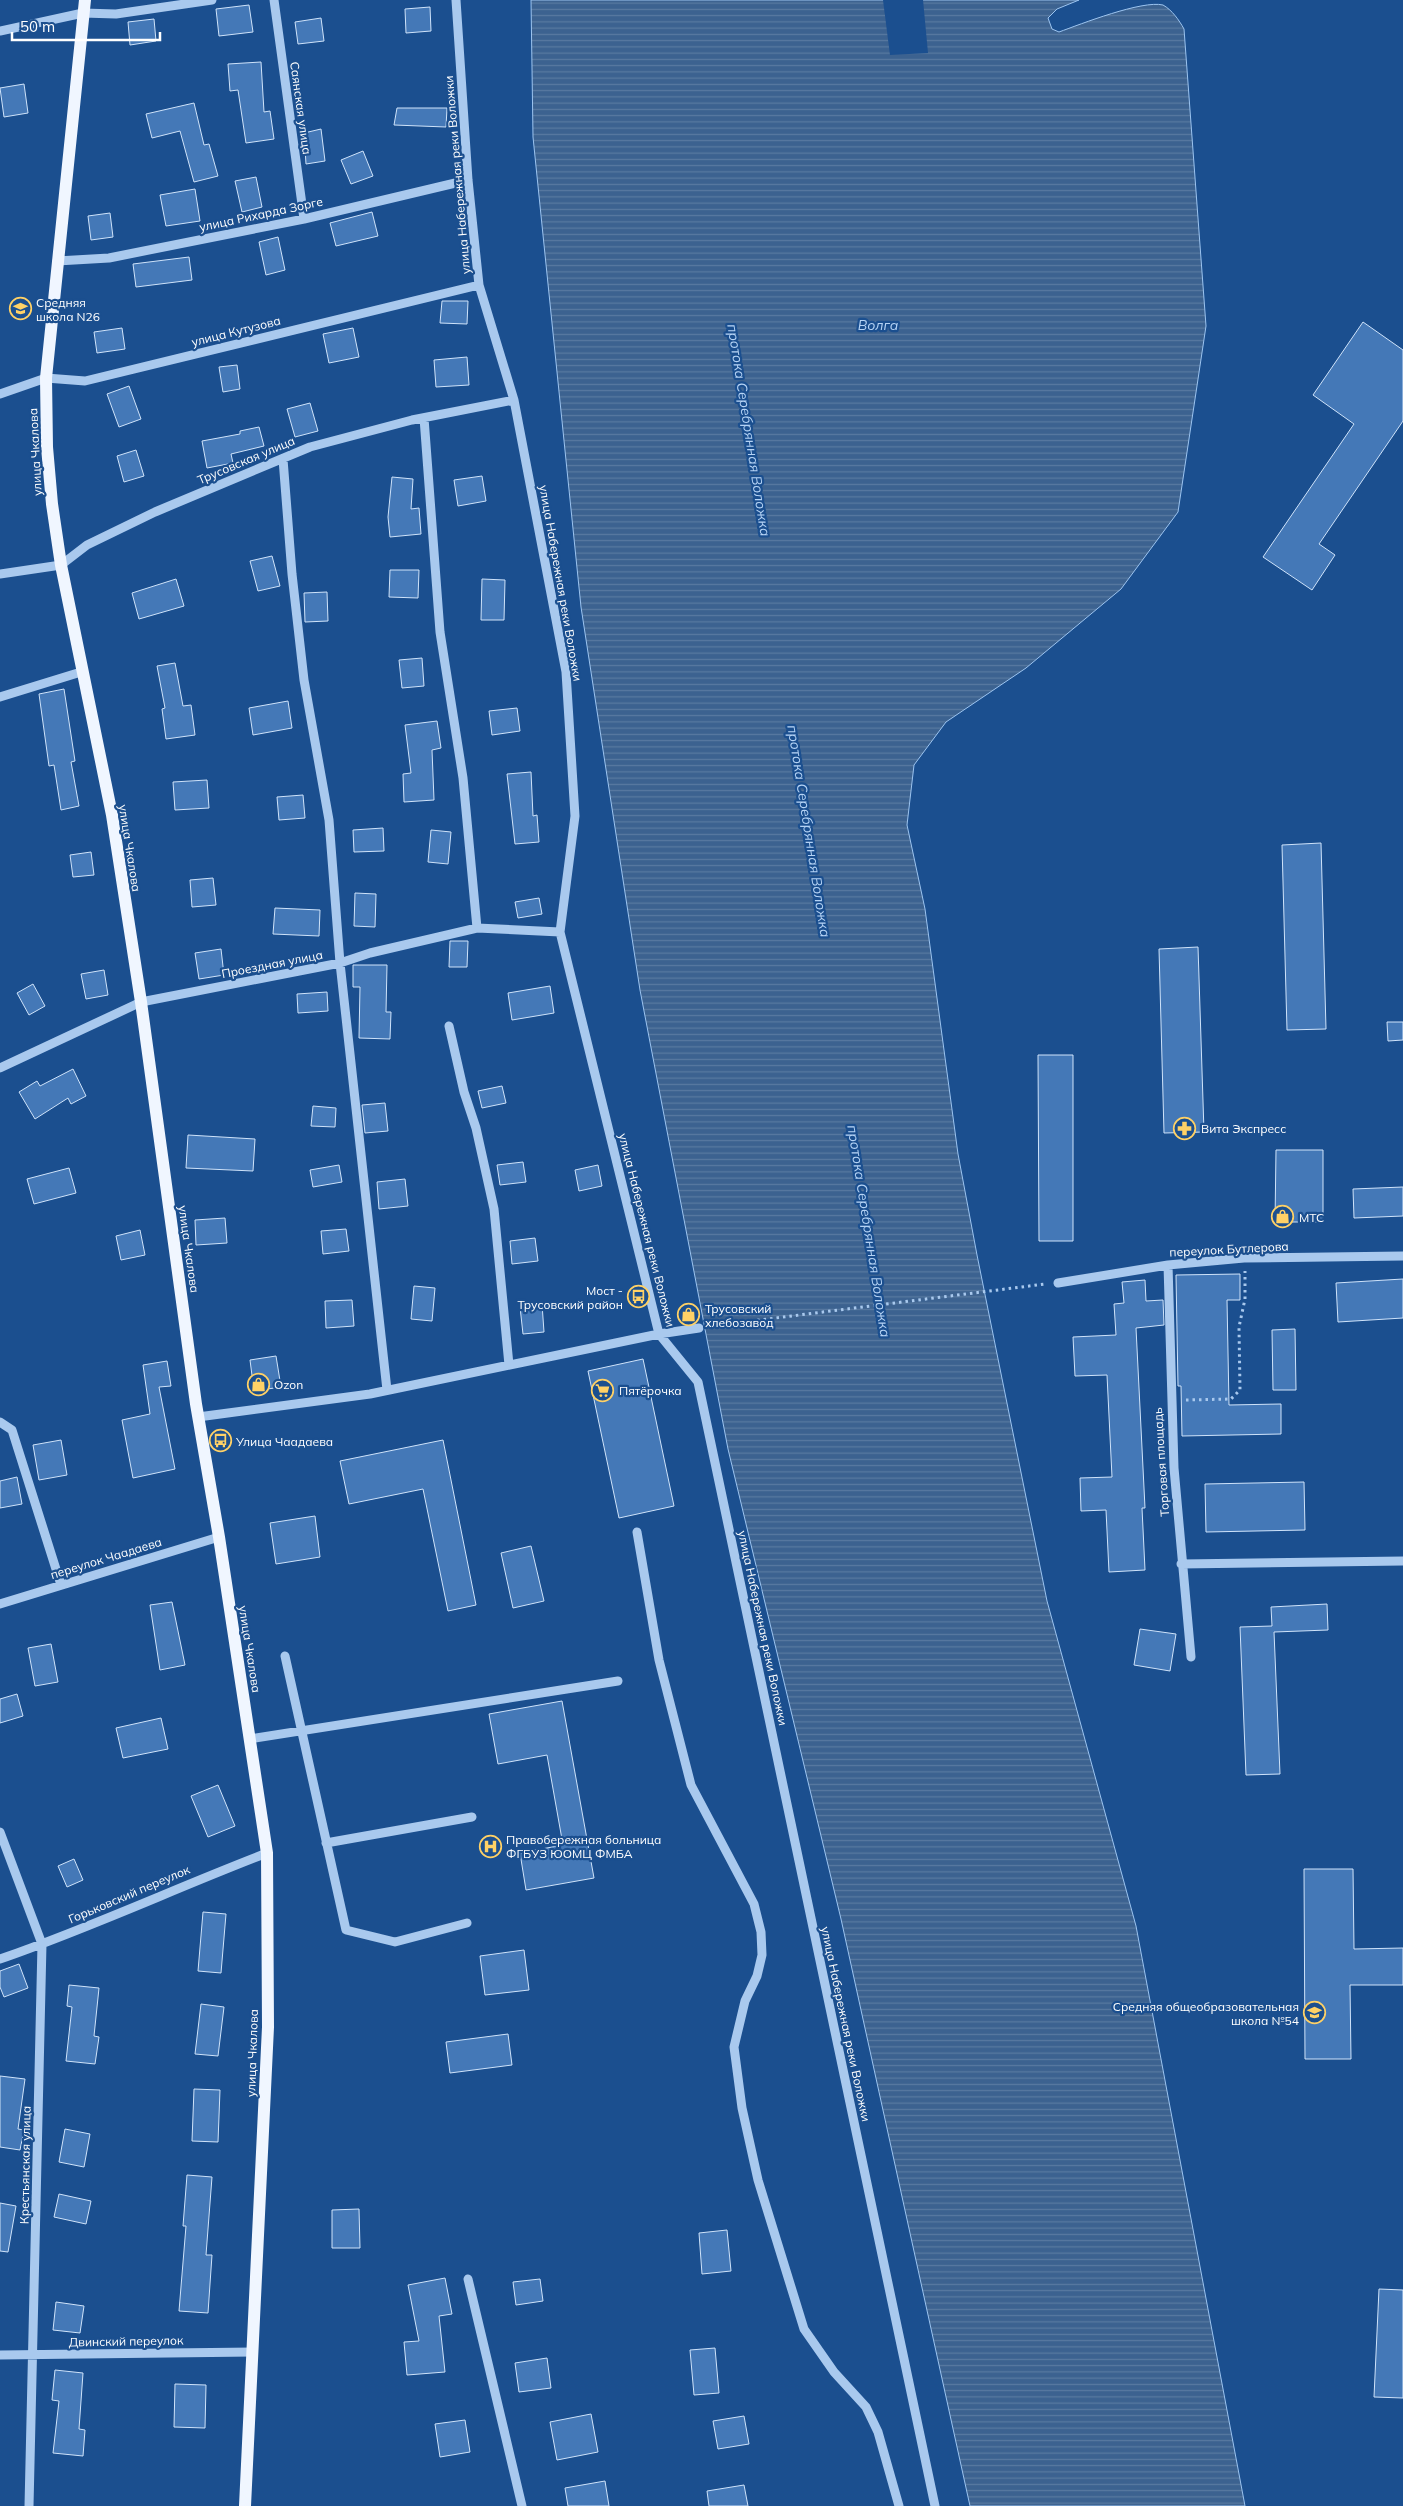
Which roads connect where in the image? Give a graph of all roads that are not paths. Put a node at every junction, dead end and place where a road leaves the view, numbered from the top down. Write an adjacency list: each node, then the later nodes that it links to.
1 (85, 0): 5 (main road, улица Чкалова)
2 (212, 0): 5 (street)
3 (274, 0): 8 (street, Саянская улица)
4 (456, 0): 7 (street, улица Набережная реки Воложки)
5 (84, 14): 6 (street); 9 (main road, улица Чкалова)
6 (0, 31)
7 (468, 180): 8 (street, улица Рихарда Зорге); 10 (street, улица Набережная реки Воложки)
8 (304, 219): 9 (street, улица Рихарда Зорге)
9 (57, 261): 11 (main road, улица Чкалова)
10 (479, 285): 11 (street, улица Кутузова); 13 (street, улица Набережная реки Воложки)
11 (46, 378): 12 (street, улица Кутузова); 16 (main road, улица Чкалова)
12 (0, 394)
13 (514, 400): 14 (street, Трусовская улица); 21 (street, улица Набережная реки Воложки)
14 (424, 418): 15 (street, Трусовская улица); 20 (street)
15 (283, 459): 16 (street, Трусовская улица); 22 (street)
16 (61, 565): 17 (street, Трусовская улица); 18 (main road, улица Чкалова)
17 (0, 574)
18 (81, 672): 19 (street); 23 (main road, улица Чкалова)
19 (0, 697)
20 (477, 928): 21 (street, Проездная улица); 22 (street, Проездная улица)
21 (560, 932): 30 (street, улица Набережная реки Воложки)
22 (340, 963): 23 (street, Проездная улица); 32 (street)
23 (141, 1002): 25 (street, Проездная улица); 33 (main road, улица Чкалова)
24 (449, 1026): 31 (street)
25 (0, 1068)
26 (1403, 1256): 27 (street, переулок Бутлерова)
27 (1168, 1265): 28 (street, переулок Бутлерова); 38 (street, Торговая площадь)
28 (1058, 1283)
29 (699, 1328): 30 (street)
30 (659, 1334): 31 (street); 61 (street, улица Набережная реки Воложки)
31 (509, 1365): 32 (street)
32 (387, 1390): 33 (street)
33 (198, 1418): 36 (main road, улица Чкалова)
34 (0, 1422): 39 (street)
35 (637, 1532): 60 (street)
36 (219, 1537): 39 (street, переулок Чаадаева); 45 (main road, улица Чкалова)
37 (1403, 1561): 38 (street)
38 (1181, 1564): 42 (street, Торговая площадь)
39 (61, 1585): 40 (street, переулок Чаадаева)
40 (0, 1604)
41 (285, 1656): 44 (street)
42 (1191, 1657)
43 (618, 1681): 44 (street)
44 (301, 1730): 45 (street); 48 (street)
45 (250, 1739): 49 (main road, улица Чкалова)
46 (472, 1817): 48 (street)
47 (0, 1832): 51 (street, Крестьянская улица)
48 (326, 1843): 50 (street)
49 (267, 1853): 51 (street, Горьковский переулок); 54 (main road, улица Чкалова)
50 (467, 1923)
51 (42, 1944): 52 (street, Горьковский переулок); 56 (street, Крестьянская улица)
52 (0, 1959)
53 (468, 2279): 59 (street)
54 (253, 2352): 56 (street, Двинский переулок); 58 (main road, улица Чкалова)
55 (0, 2355): 56 (street, Двинский переулок)
56 (34, 2355): 57 (street, Крестьянская улица)
57 (30, 2506)
58 (245, 2506)
59 (522, 2506)
60 (899, 2506)
61 (935, 2506)

